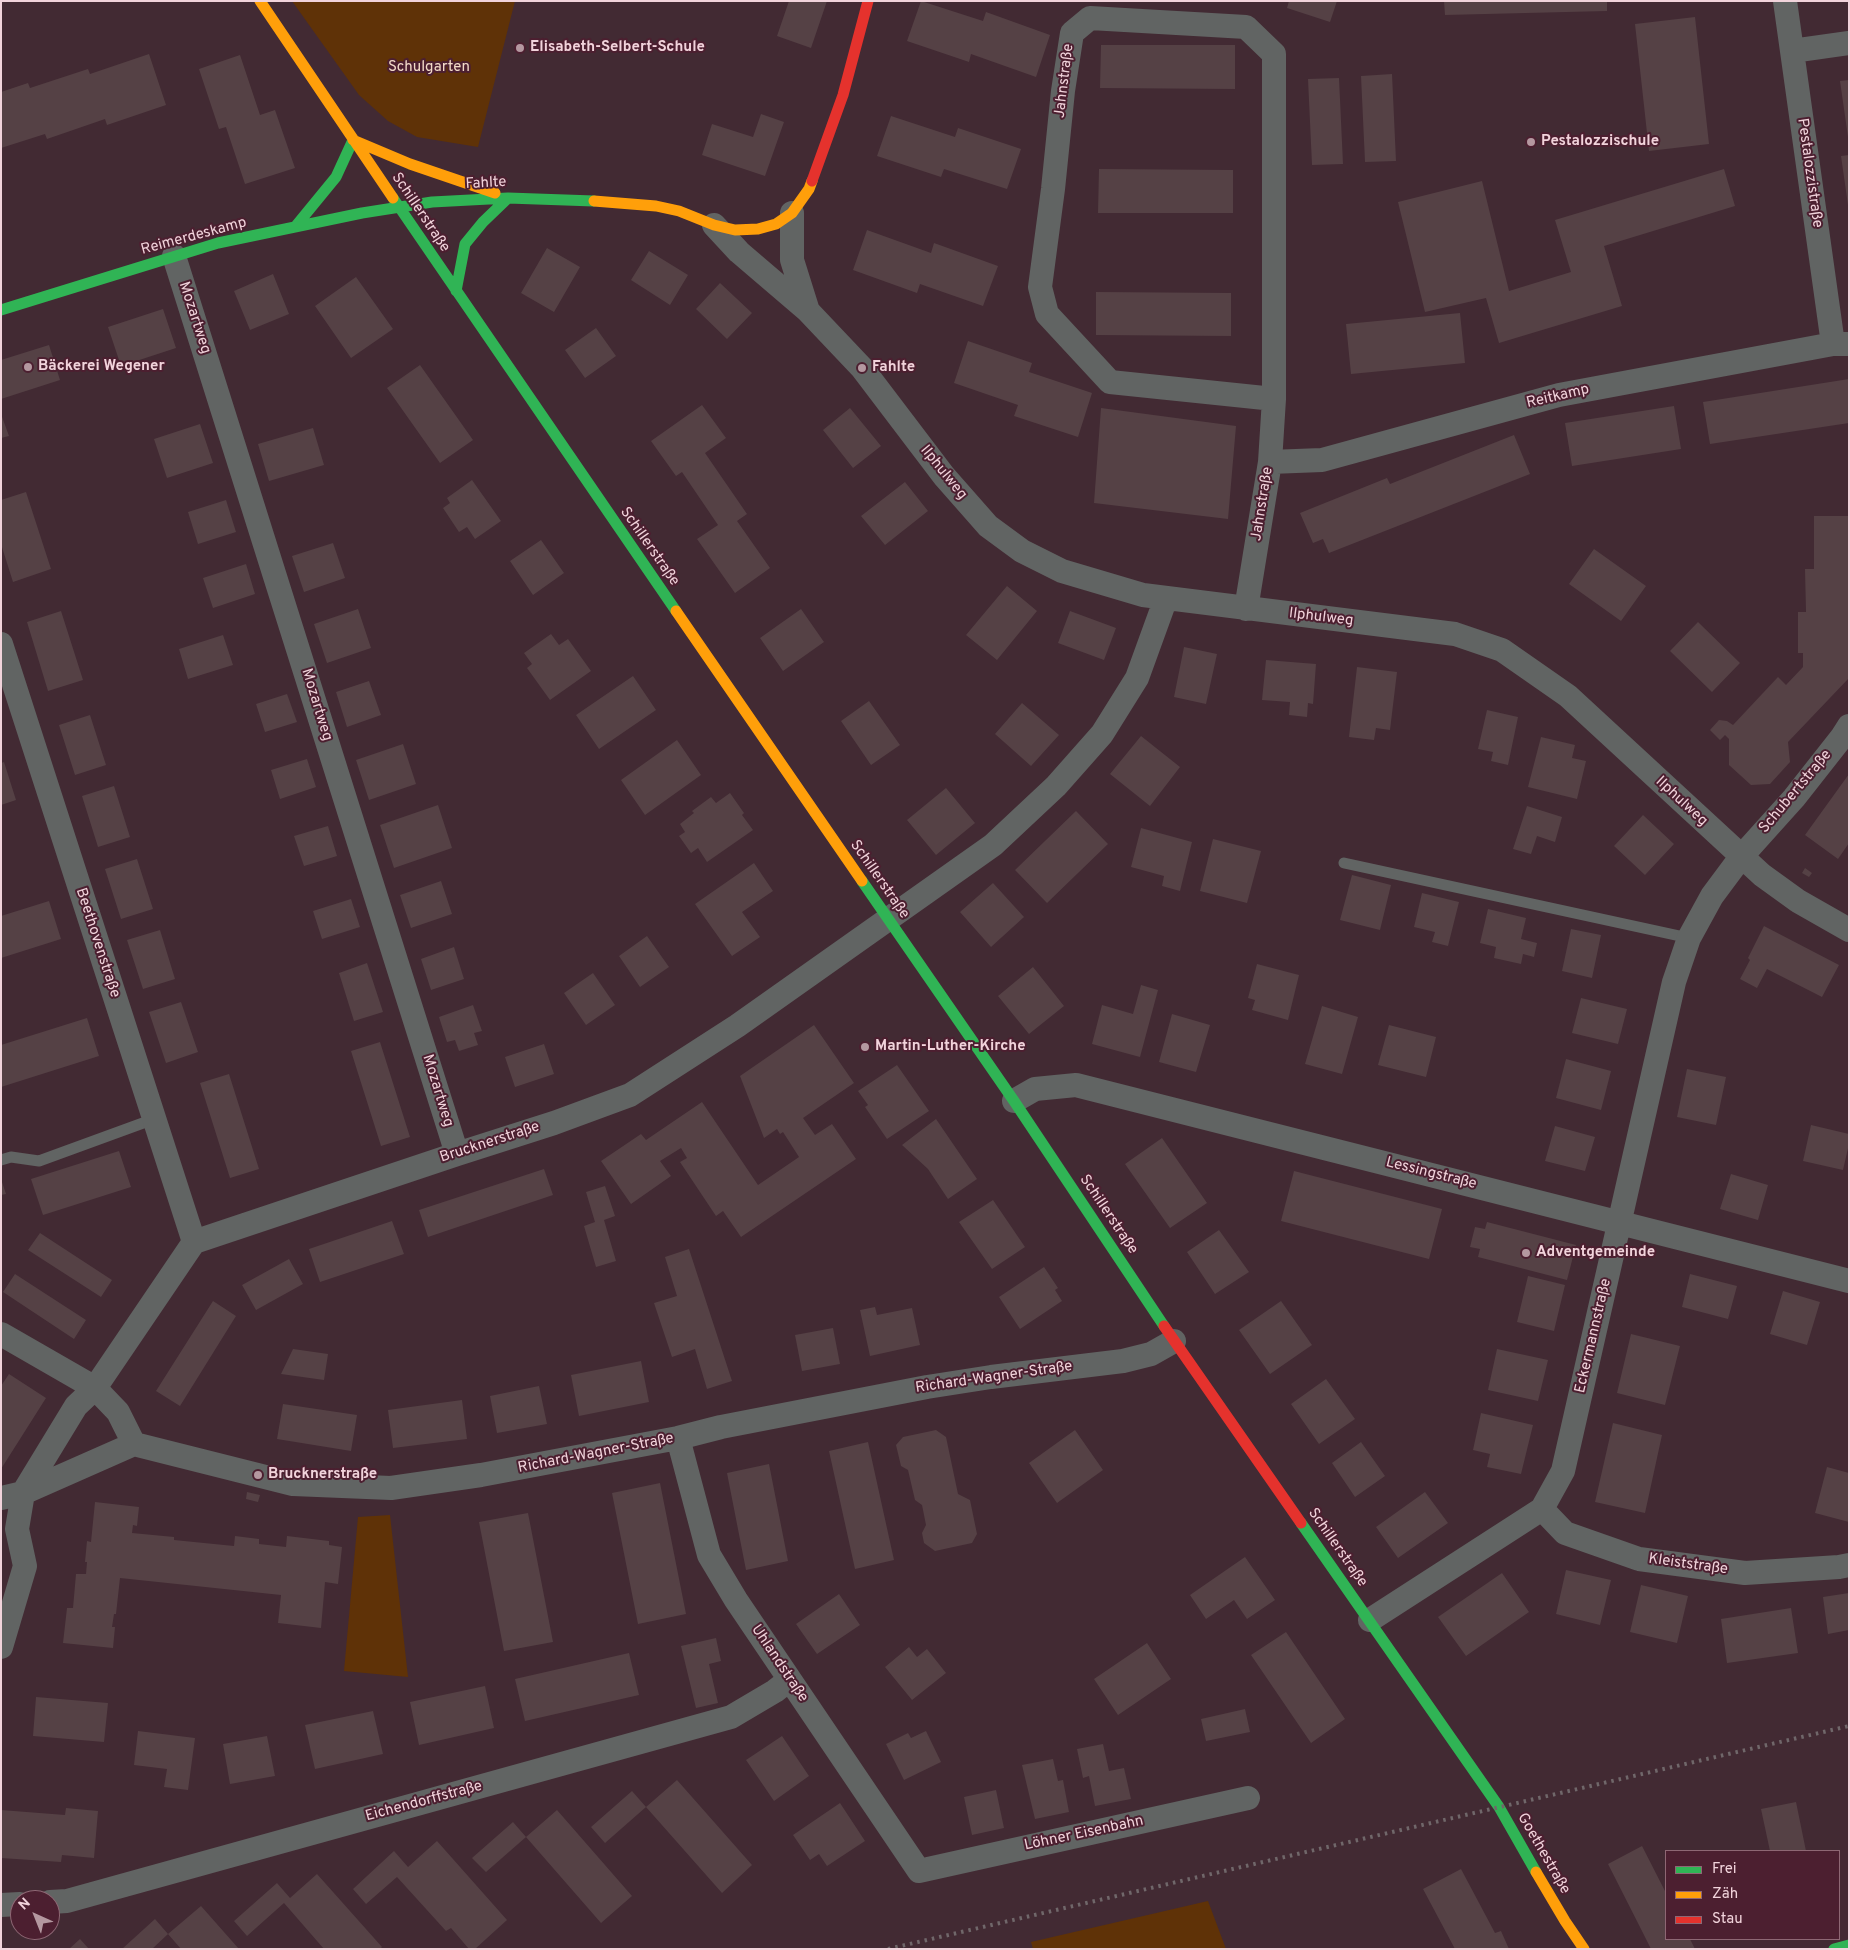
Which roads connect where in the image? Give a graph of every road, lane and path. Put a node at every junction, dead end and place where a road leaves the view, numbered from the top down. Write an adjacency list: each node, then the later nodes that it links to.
1 (260, 1): 6 (main road, Schillerstraße)
2 (868, 1): 9 (main road, Fahlte)
3 (1785, 1): 5 (street, Pestalozzistraße)
4 (1849, 43): 5 (street)
5 (1792, 50): 16 (street, Pestalozzistraße)
6 (353, 140): 7 (main road); 8 (main road, Schillerstraße); 11 (main road)
7 (508, 198): 8 (main road, Fahlte); 10 (main road, Fahlte); 13 (main road)
8 (398, 206): 11 (main road, Reimerdeskamp); 13 (main road, Schillerstraße)
9 (792, 213): 10 (main road, Fahlte); 15 (street, Ilphulweg)
10 (714, 225): 15 (street, Ilphulweg)
11 (295, 227): 12 (main road, Reimerdeskamp)
12 (174, 256): 14 (main road, Reimerdeskamp); 30 (street, Mozartweg)
13 (456, 291): 25 (main road, Schillerstraße)
14 (1, 310)
15 (808, 311): 19 (street, Ilphulweg)
16 (1841, 344): 18 (street, Reitkamp)
17 (1274, 399): 17 (street, Jahnstraße); 18 (street, Jahnstraße)
18 (1270, 462): 20 (street, Jahnstraße)
19 (1166, 598): 20 (street, Ilphulweg); 25 (street, Brucknerstraße)
20 (1246, 609): 23 (street, Ilphulweg)
21 (1, 644): 29 (street, Beethovenstraße)
22 (1849, 726): 23 (street, Schubertstraße)
23 (1741, 856): 26 (street, Ilphulweg); 27 (street, Eckermannstraße)
24 (1344, 863): 27 (lane)
25 (888, 920): 28 (main road, Schillerstraße); 30 (street, Brucknerstraße)
26 (1849, 930)
27 (1689, 938): 32 (street, Eckermannstraße)
28 (1014, 1101): 32 (street, Lessingstraße); 36 (main road, Schillerstraße)
29 (154, 1118): 31 (lane); 33 (street, Beethovenstraße)
30 (457, 1154): 33 (street, Brucknerstraße)
31 (1, 1160)
32 (1620, 1222): 34 (street, Lessingstraße); 41 (street, Eckermannstraße)
33 (194, 1242): 37 (street)
34 (1849, 1281)
35 (1, 1334): 37 (street)
36 (1174, 1341): 38 (street, Richard-Wagner-Straße); 43 (main road, Schillerstraße)
37 (95, 1388): 39 (street); 40 (street)
38 (678, 1438): 39 (street, Richard-Wagner-Straße); 45 (street, Uhlandstraße)
39 (134, 1444): 40 (street)
40 (12, 1495): 44 (street)
41 (1542, 1509): 42 (street, Kleiststraße); 43 (street, Eckermannstraße)
42 (1849, 1565)
43 (1370, 1620): 46 (main road, Schillerstraße)
44 (1, 1647)
45 (789, 1680): 48 (street, Uhlandstraße); 49 (street, Eichendorffstraße)
46 (1476, 1774): 51 (main road, Goethestraße)
47 (1248, 1798): 48 (street, Löhner Eisenbahn)
48 (919, 1871)
49 (60, 1901)
50 (1849, 1945): 52 (main road)
51 (1584, 1949)
52 (1834, 1949)

